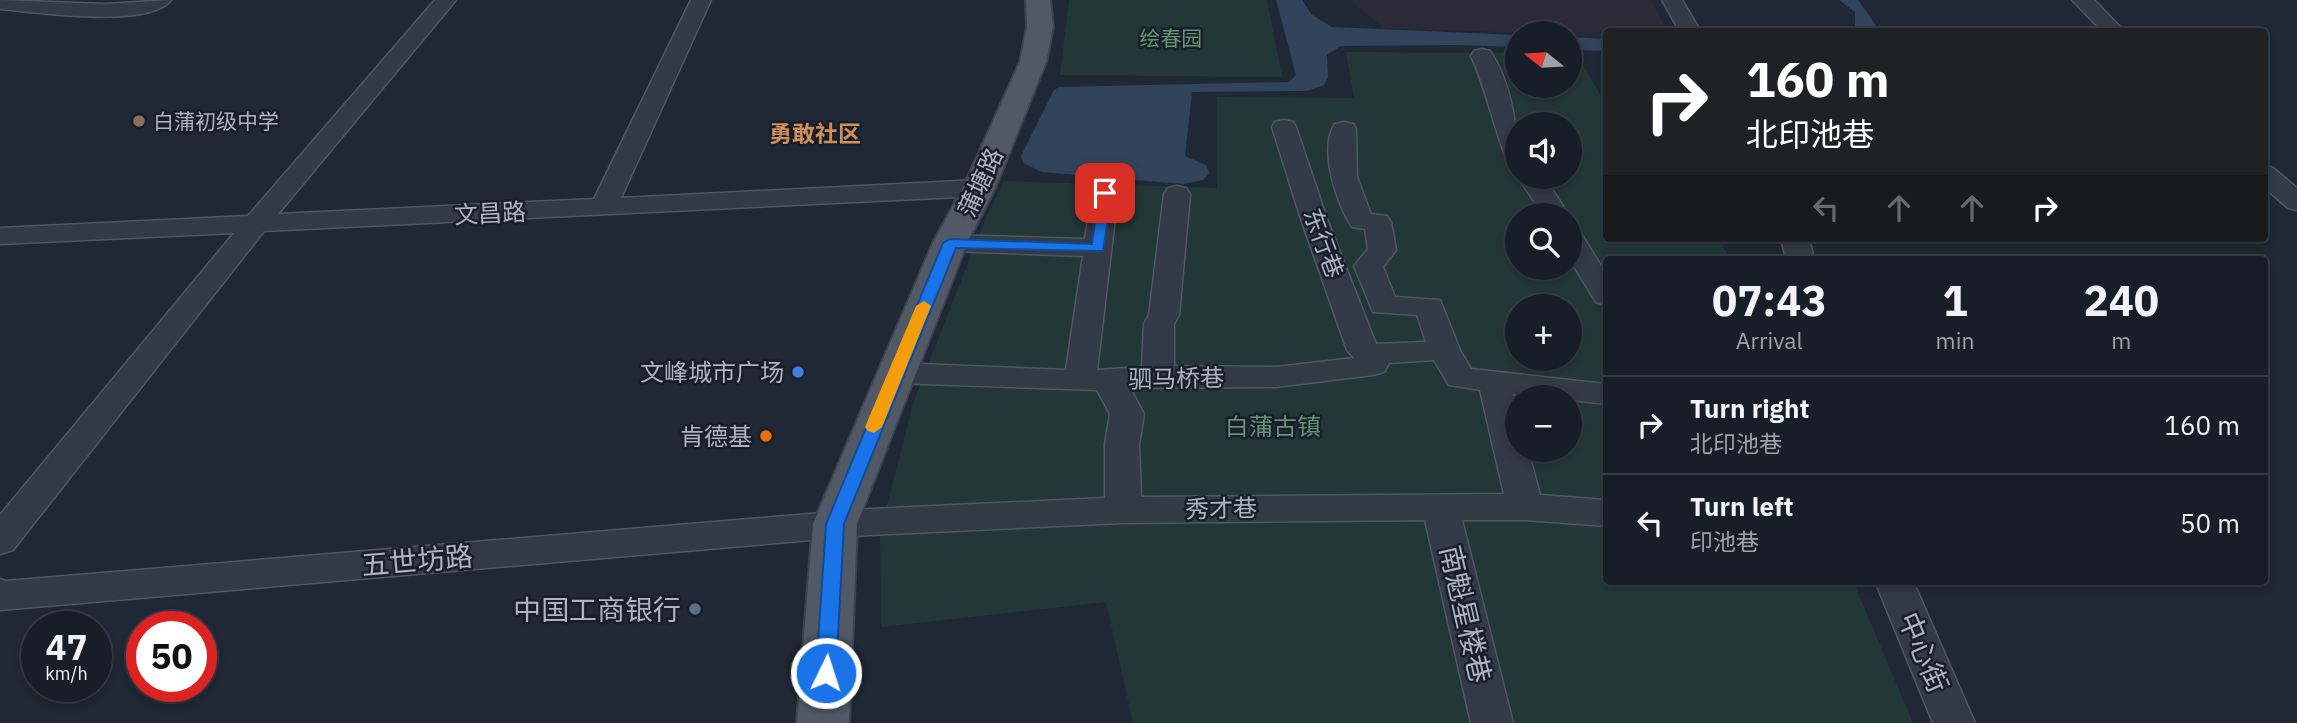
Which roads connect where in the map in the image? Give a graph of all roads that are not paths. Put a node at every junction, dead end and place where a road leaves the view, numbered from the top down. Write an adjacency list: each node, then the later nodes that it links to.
1 (161, 0): 7 (street)
2 (446, 0): 20 (street)
3 (701, 0): 19 (street)
4 (1038, 0): 15 (main road, 蒲塘路)
5 (1672, 0): 8 (street)
6 (2082, 0): 9 (street)
7 (0, 3)
8 (1689, 28)
9 (2111, 28)
10 (1482, 55): 11 (street)
11 (1505, 125)
12 (1284, 127): 27 (street, 东行巷)
13 (1344, 129): 26 (street)
14 (2268, 177): 18 (street)
15 (979, 188): 19 (street, 文昌路); 22 (main road, 蒲塘路)
16 (1105, 193): 23 (street)
17 (1177, 194): 29 (street)
18 (2297, 202)
19 (603, 207): 20 (street, 文昌路)
20 (255, 225): 21 (street, 文昌路); 38 (street)
21 (0, 236)
22 (950, 243): 23 (street); 28 (main road, 蒲塘路)
23 (1098, 248): 30 (street)
24 (1582, 257): 25 (street)
25 (1603, 291)
26 (1444, 350): 27 (street, 驷马桥巷); 31 (street)
27 (1372, 354): 29 (street, 驷马桥巷)
28 (895, 373): 30 (street, 驷马桥巷); 37 (main road, 蒲塘路)
29 (1158, 376): 30 (street, 驷马桥巷)
30 (1093, 380): 35 (street)
31 (1494, 382): 32 (street); 34 (street)
32 (1603, 394)
33 (1440, 506): 34 (street, 秀才巷); 35 (street, 秀才巷); 42 (street, 南魁星楼巷)
34 (1525, 507): 36 (street, 秀才巷)
35 (1123, 510): 37 (street, 秀才巷)
36 (1603, 513)
37 (835, 524): 40 (street, 五世坊路); 41 (main road, 蒲塘路)
38 (0, 540)
39 (1896, 585): 43 (street, 中心街)
40 (0, 594)
41 (823, 723)
42 (1492, 723)
43 (1954, 723)

